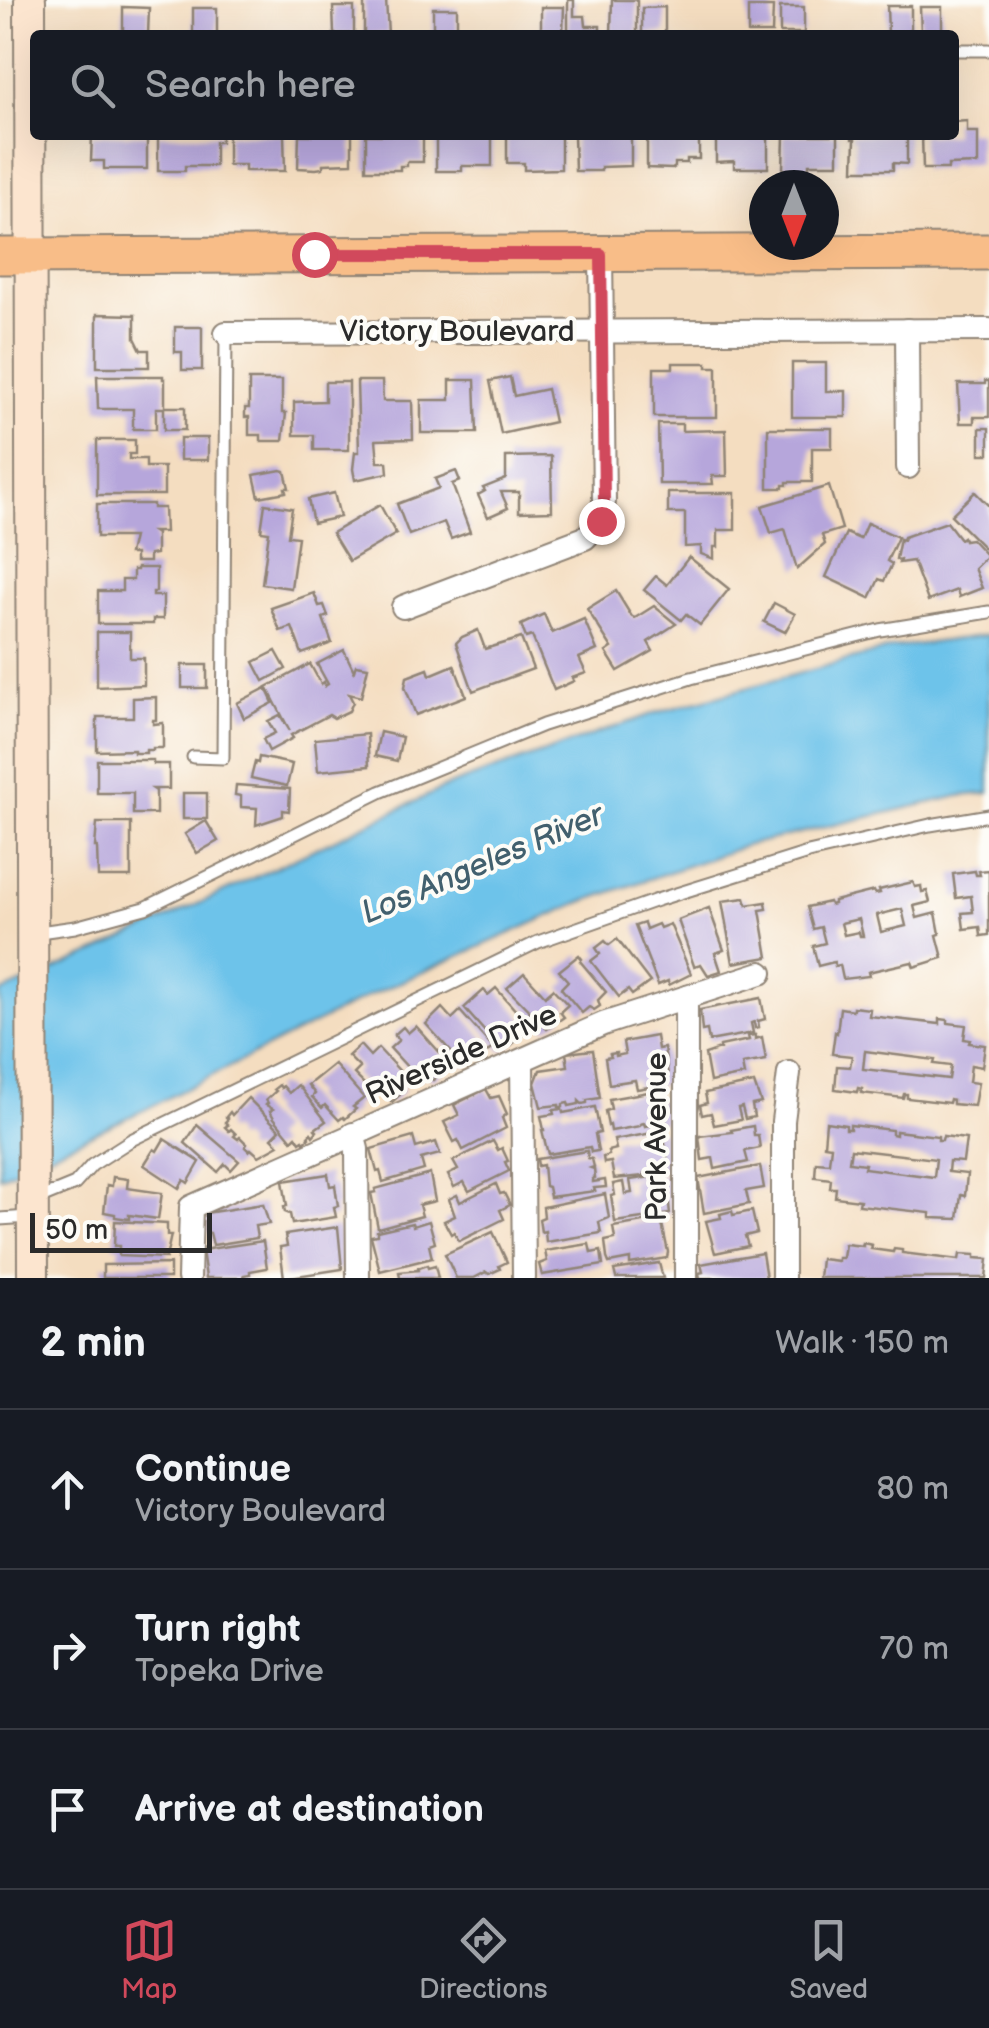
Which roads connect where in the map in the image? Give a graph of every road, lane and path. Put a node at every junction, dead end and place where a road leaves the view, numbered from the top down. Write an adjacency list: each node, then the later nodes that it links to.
1 (30, 0): 2 (main road)
2 (31, 30)
3 (959, 50): 4 (lane)
4 (989, 50)
5 (30, 76): 8 (main road)
6 (989, 252): 7 (main road)
7 (601, 254): 8 (main road); 9 (street)
8 (15, 256): 18 (main road)
9 (602, 330): 10 (street, Victory Boulevard); 12 (street, Victory Boulevard); 14 (street)
10 (907, 330): 11 (street, Victory Boulevard); 13 (street)
11 (989, 330)
12 (226, 333): 16 (lane)
13 (908, 467)
14 (403, 607)
15 (989, 612): 18 (lane)
16 (193, 757)
17 (989, 815): 24 (lane)
18 (32, 943): 24 (main road)
19 (762, 972): 20 (street, Riverside Drive)
20 (686, 996): 21 (street, Riverside Drive); 30 (street, Park Avenue)
21 (522, 1060): 23 (street, Riverside Drive); 29 (street)
22 (789, 1073): 31 (street)
23 (354, 1134): 27 (street, Riverside Drive); 28 (street)
24 (33, 1202): 25 (lane); 26 (main road)
25 (0, 1219)
26 (33, 1278)
27 (189, 1278)
28 (358, 1278)
29 (524, 1278)
30 (686, 1278)
31 (783, 1278)

